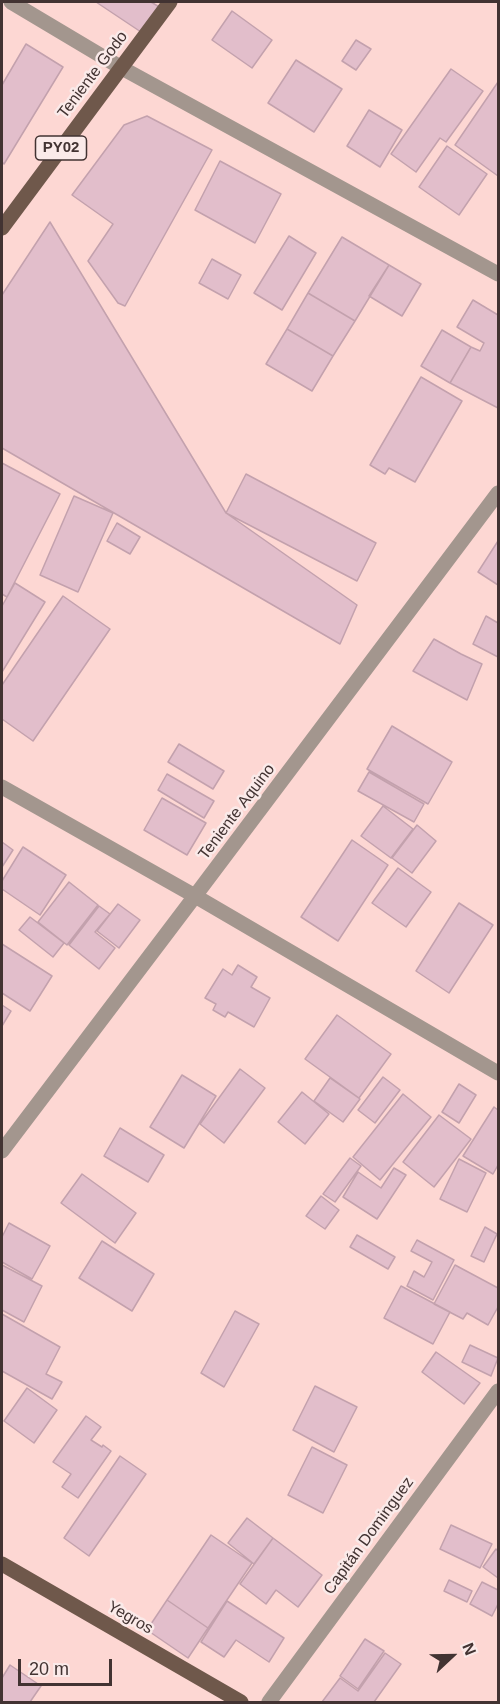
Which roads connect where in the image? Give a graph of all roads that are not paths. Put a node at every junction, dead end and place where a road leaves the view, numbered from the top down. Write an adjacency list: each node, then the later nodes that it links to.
1 (11, 2): 3 (street)
2 (170, 2): 3 (main road, Teniente Godo / PY02)
3 (120, 68): 4 (main road, Teniente Godo / PY02); 5 (street)
4 (2, 228)
5 (498, 273)
6 (498, 493): 8 (street, Teniente Aquino)
7 (2, 787): 8 (street)
8 (195, 896): 9 (street); 10 (street, Teniente Aquino)
9 (498, 1074)
10 (2, 1151)
11 (498, 1391): 14 (street, Capitán Dominguez)
12 (2, 1564): 13 (main road, Yegros)
13 (241, 1702)
14 (269, 1702)

